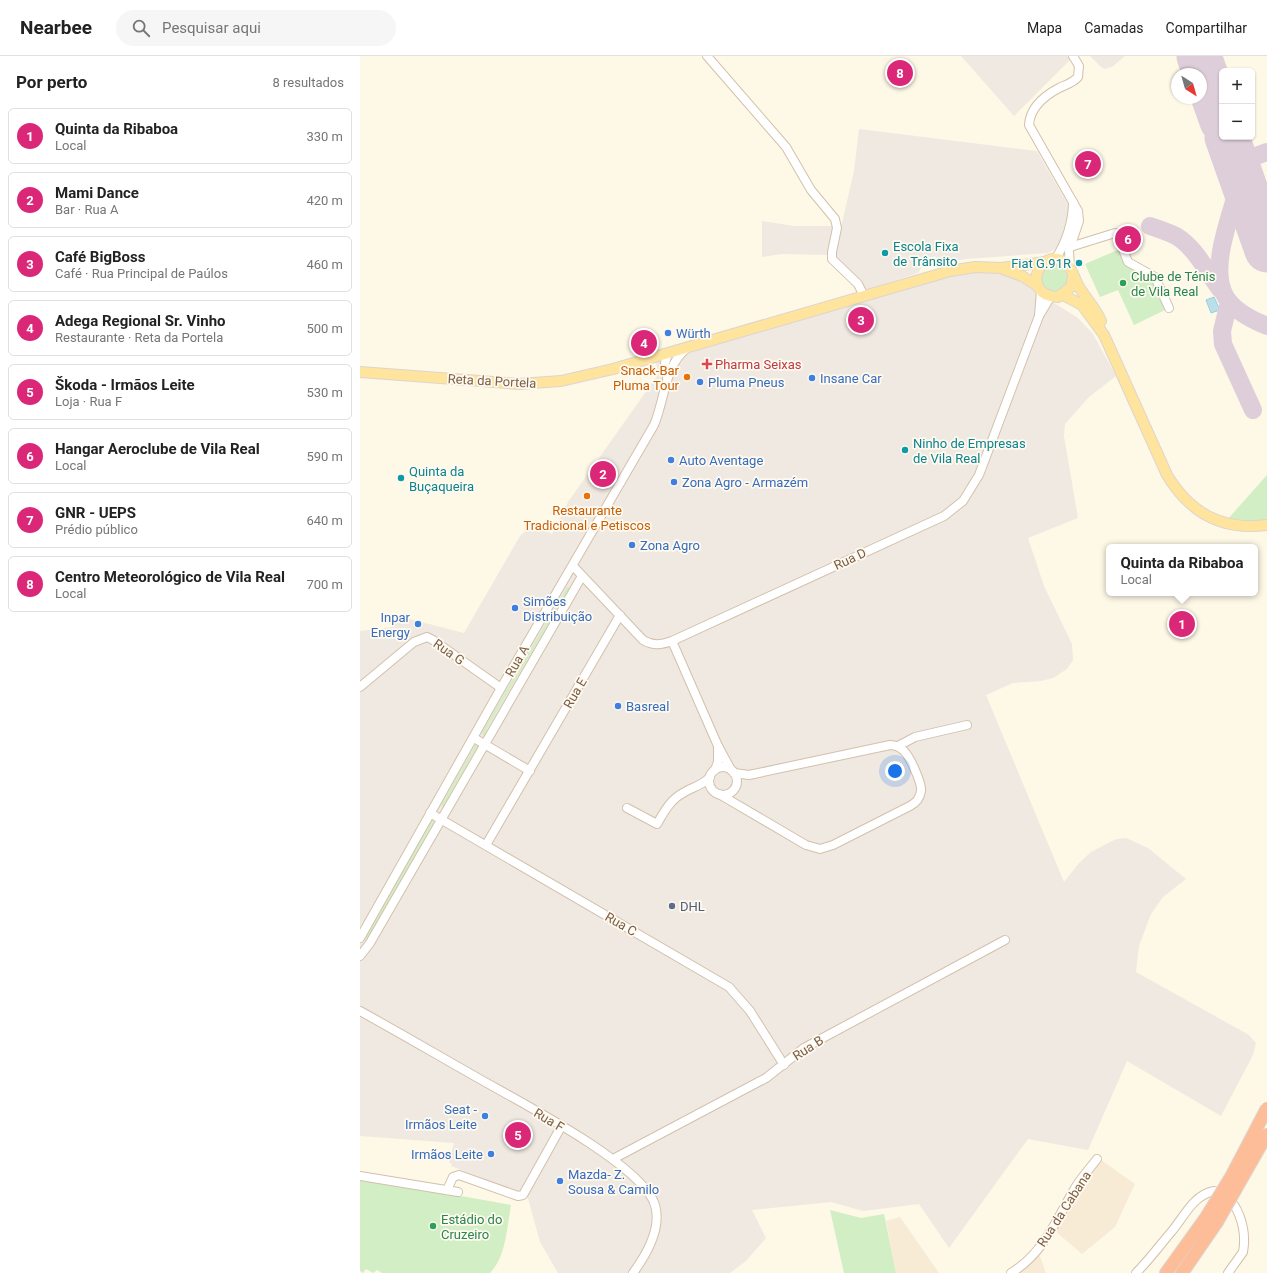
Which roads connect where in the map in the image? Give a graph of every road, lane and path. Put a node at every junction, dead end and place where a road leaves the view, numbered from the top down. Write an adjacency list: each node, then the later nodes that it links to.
1 (707, 56): 10 (street)
2 (1072, 56): 3 (street)
3 (1073, 202): 4 (street); 5 (street)
4 (1070, 248): 7 (street); 12 (street)
5 (1050, 260): 6 (main road); 7 (main road); 8 (main road)
6 (1001, 268): 8 (main road); 10 (main road, Reta da Portela)
7 (1072, 272): 9 (main road); 14 (main road)
8 (1039, 288): 11 (main road); 13 (street)
9 (1062, 295): 11 (main road); 14 (main road)
10 (864, 296): 15 (main road, Reta da Portela)
11 (1051, 296): 13 (street)
12 (1169, 308)
13 (1039, 316): 24 (street, Rua D)
14 (1104, 335): 20 (main road)
15 (690, 346): 16 (main road, Reta da Portela); 18 (street)
16 (668, 353): 17 (main road, Reta da Portela); 18 (street)
17 (655, 356): 18 (street); 19 (main road, Reta da Portela)
18 (669, 369): 21 (street, Rua A)
19 (360, 372)
20 (1267, 524)
21 (573, 566): 22 (street, Rua D); 26 (street, Rua A)
22 (582, 576): 23 (street, Rua D); 29 (street)
23 (620, 615): 24 (street, Rua D); 33 (street, Rua E)
24 (672, 641): 30 (street)
25 (360, 688): 26 (street, Rua G)
26 (501, 688): 28 (street, Rua A)
27 (967, 725): 31 (street)
28 (474, 738): 29 (street); 42 (street, Rua A)
29 (484, 744): 33 (street); 43 (street)
30 (718, 746): 32 (street); 34 (street)
31 (898, 746): 35 (street); 40 (street)
32 (715, 770): 34 (street); 36 (street)
33 (530, 771): 44 (street, Rua E)
34 (733, 771): 35 (street); 38 (street)
35 (749, 775): 38 (street)
36 (710, 777): 37 (street); 39 (street)
37 (696, 787): 39 (street); 41 (street)
38 (735, 787): 39 (street); 40 (street)
39 (716, 792): 40 (street)
40 (736, 804)
41 (627, 808)
42 (430, 813): 43 (street, Rua C); 45 (street, Rua A)
43 (441, 819): 44 (street, Rua C); 47 (street)
44 (486, 845): 49 (street, Rua C)
45 (360, 938)
46 (1005, 940): 49 (street, Rua B)
47 (360, 956)
48 (362, 1013): 51 (street, Rua F)
49 (784, 1065): 54 (street, Rua B)
50 (1267, 1108): 58 (highway, bridge)
51 (561, 1127): 54 (street, Rua F); 56 (street)
52 (1267, 1134): 58 (highway, bridge)
53 (1097, 1158): 60 (street, Rua da Cabana)
54 (612, 1159): 59 (street, Rua F)
55 (360, 1176): 56 (street)
56 (447, 1190): 57 (street)
57 (458, 1192)
58 (1212, 1219): 62 (highway); 63 (highway)
59 (633, 1273)
60 (1011, 1273)
61 (1136, 1273): 64 (street)
62 (1166, 1273)
63 (1182, 1273)
64 (1228, 1273)

